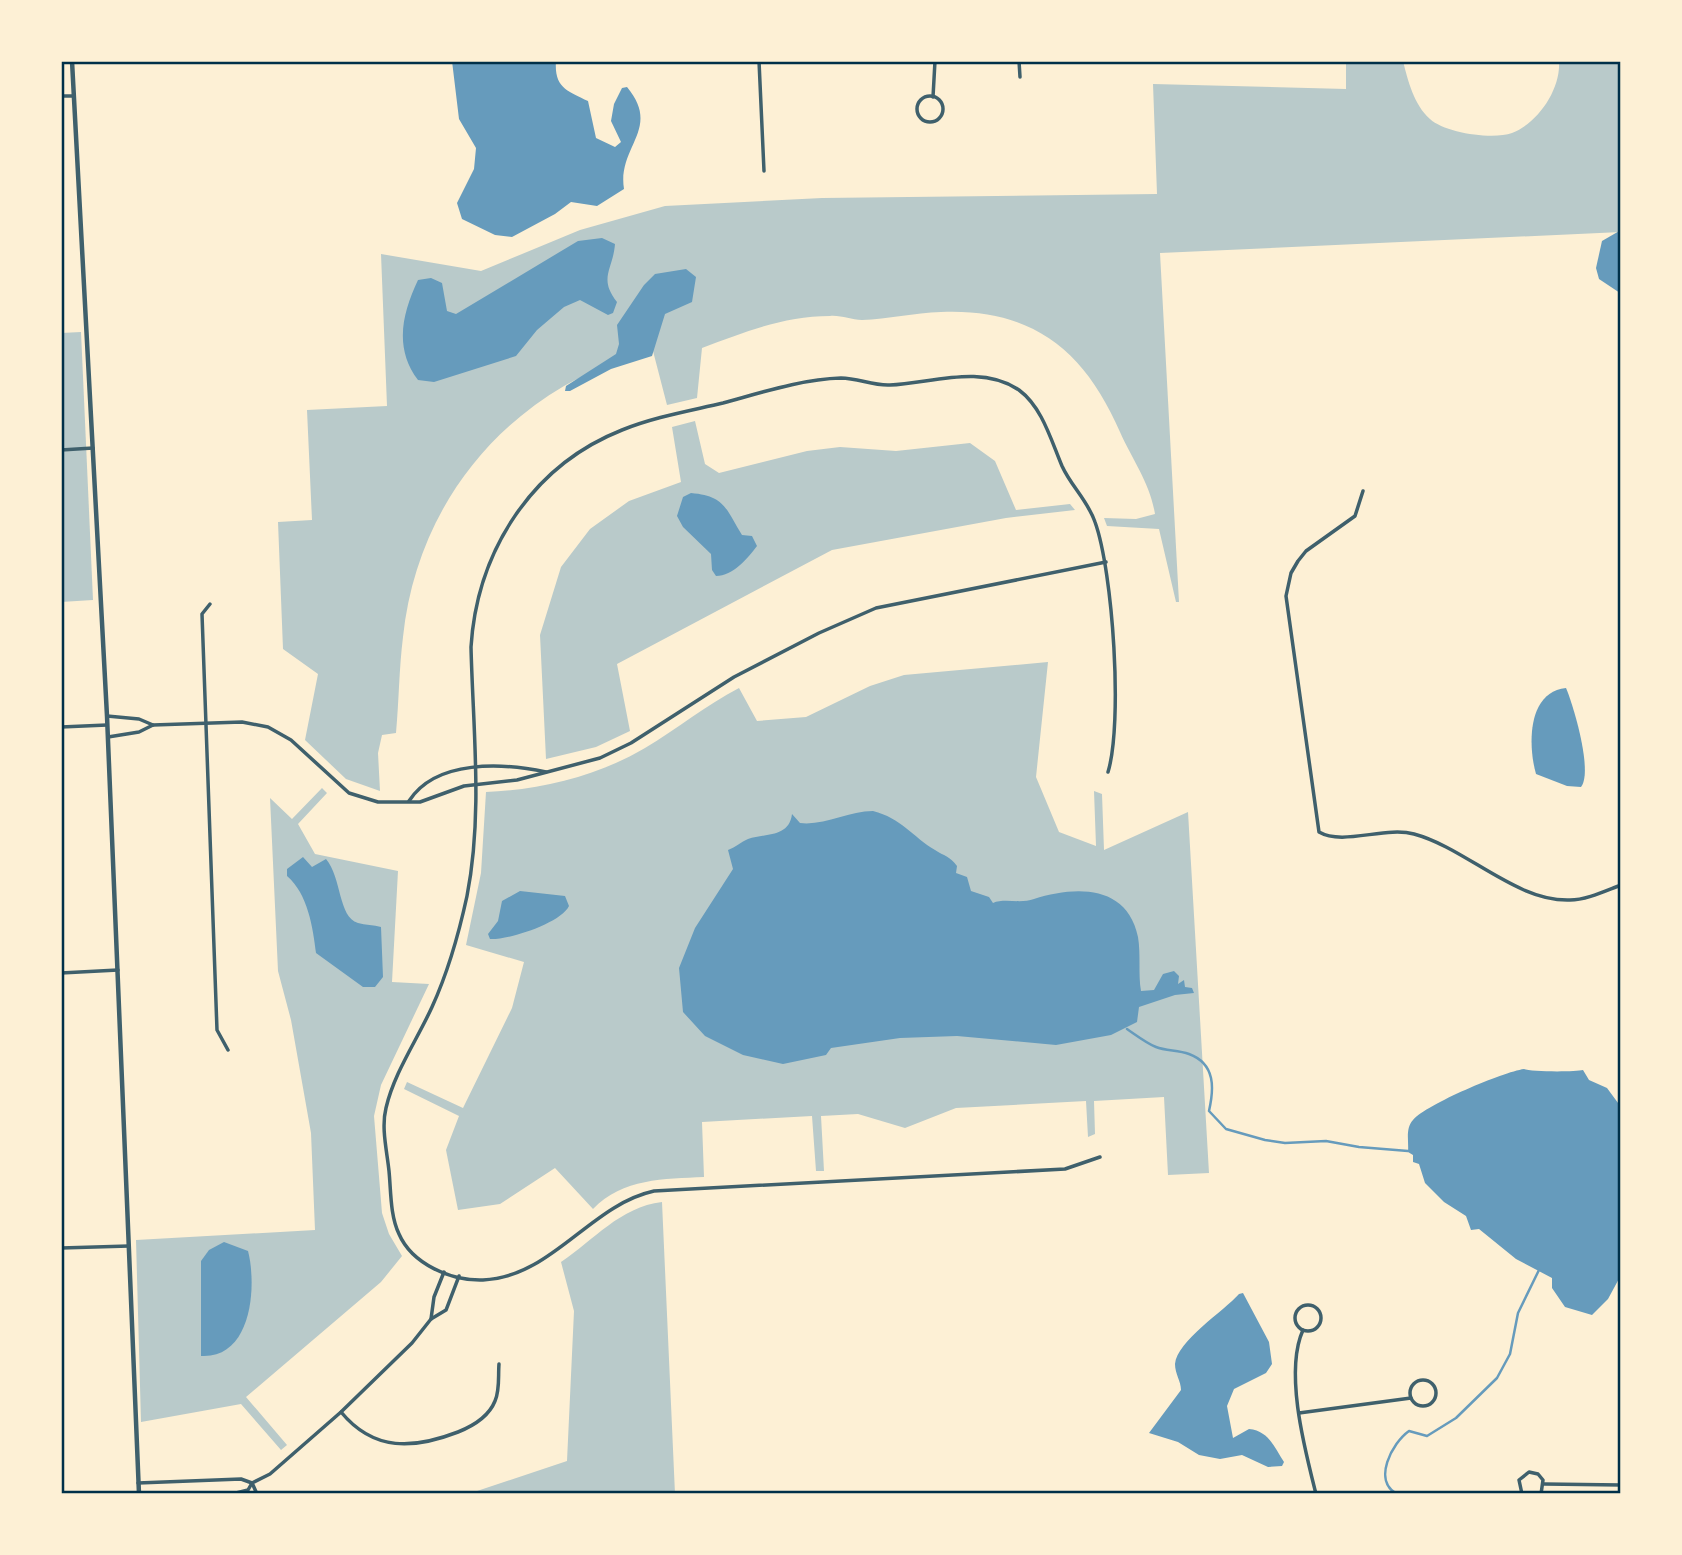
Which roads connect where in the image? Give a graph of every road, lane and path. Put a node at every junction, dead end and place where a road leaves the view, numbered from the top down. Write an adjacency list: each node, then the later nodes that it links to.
1 (72, 61): 7 (street)
2 (759, 61): 9 (street)
3 (935, 61): 8 (street)
4 (1020, 61): 5 (street)
5 (1020, 77)
6 (61, 96): 7 (street)
7 (73, 96): 10 (street)
8 (933, 97): 8 (street)
9 (764, 171)
10 (93, 448): 11 (street); 15 (street)
11 (61, 450)
12 (1363, 491): 26 (street)
13 (1106, 562): 21 (street); 22 (street); 23 (street)
14 (210, 604): 16 (street)
15 (107, 716): 17 (street); 18 (street)
16 (204, 722): 18 (street); 25 (street); 29 (street)
17 (107, 725): 19 (street); 20 (street)
18 (153, 725): 20 (street)
19 (61, 727)
20 (108, 737): 27 (street)
21 (476, 766): 22 (street); 24 (street); 25 (street)
22 (548, 772): 24 (street)
23 (1108, 772)
24 (475, 784): 25 (street); 33 (street)
25 (409, 801)
26 (1621, 885)
27 (118, 970): 28 (street); 31 (street)
28 (61, 973)
29 (228, 1050)
30 (1100, 1157): 34 (street)
31 (130, 1246): 32 (street); 41 (street)
32 (61, 1248)
33 (444, 1272): 34 (street); 35 (street)
34 (459, 1276): 35 (street)
35 (431, 1319): 39 (street)
36 (1303, 1330): 36 (street); 40 (street)
37 (499, 1364): 39 (street)
38 (1411, 1398): 38 (street); 40 (street)
39 (341, 1412): 42 (street)
40 (1299, 1413): 48 (street)
41 (138, 1483): 42 (street); 45 (street)
42 (252, 1483): 46 (street); 47 (street)
43 (1544, 1485): 44 (street); 49 (street); 50 (street)
44 (1621, 1485)
45 (139, 1494)
46 (232, 1494)
47 (257, 1494)
48 (1316, 1494)
49 (1522, 1494)
50 (1541, 1494)

